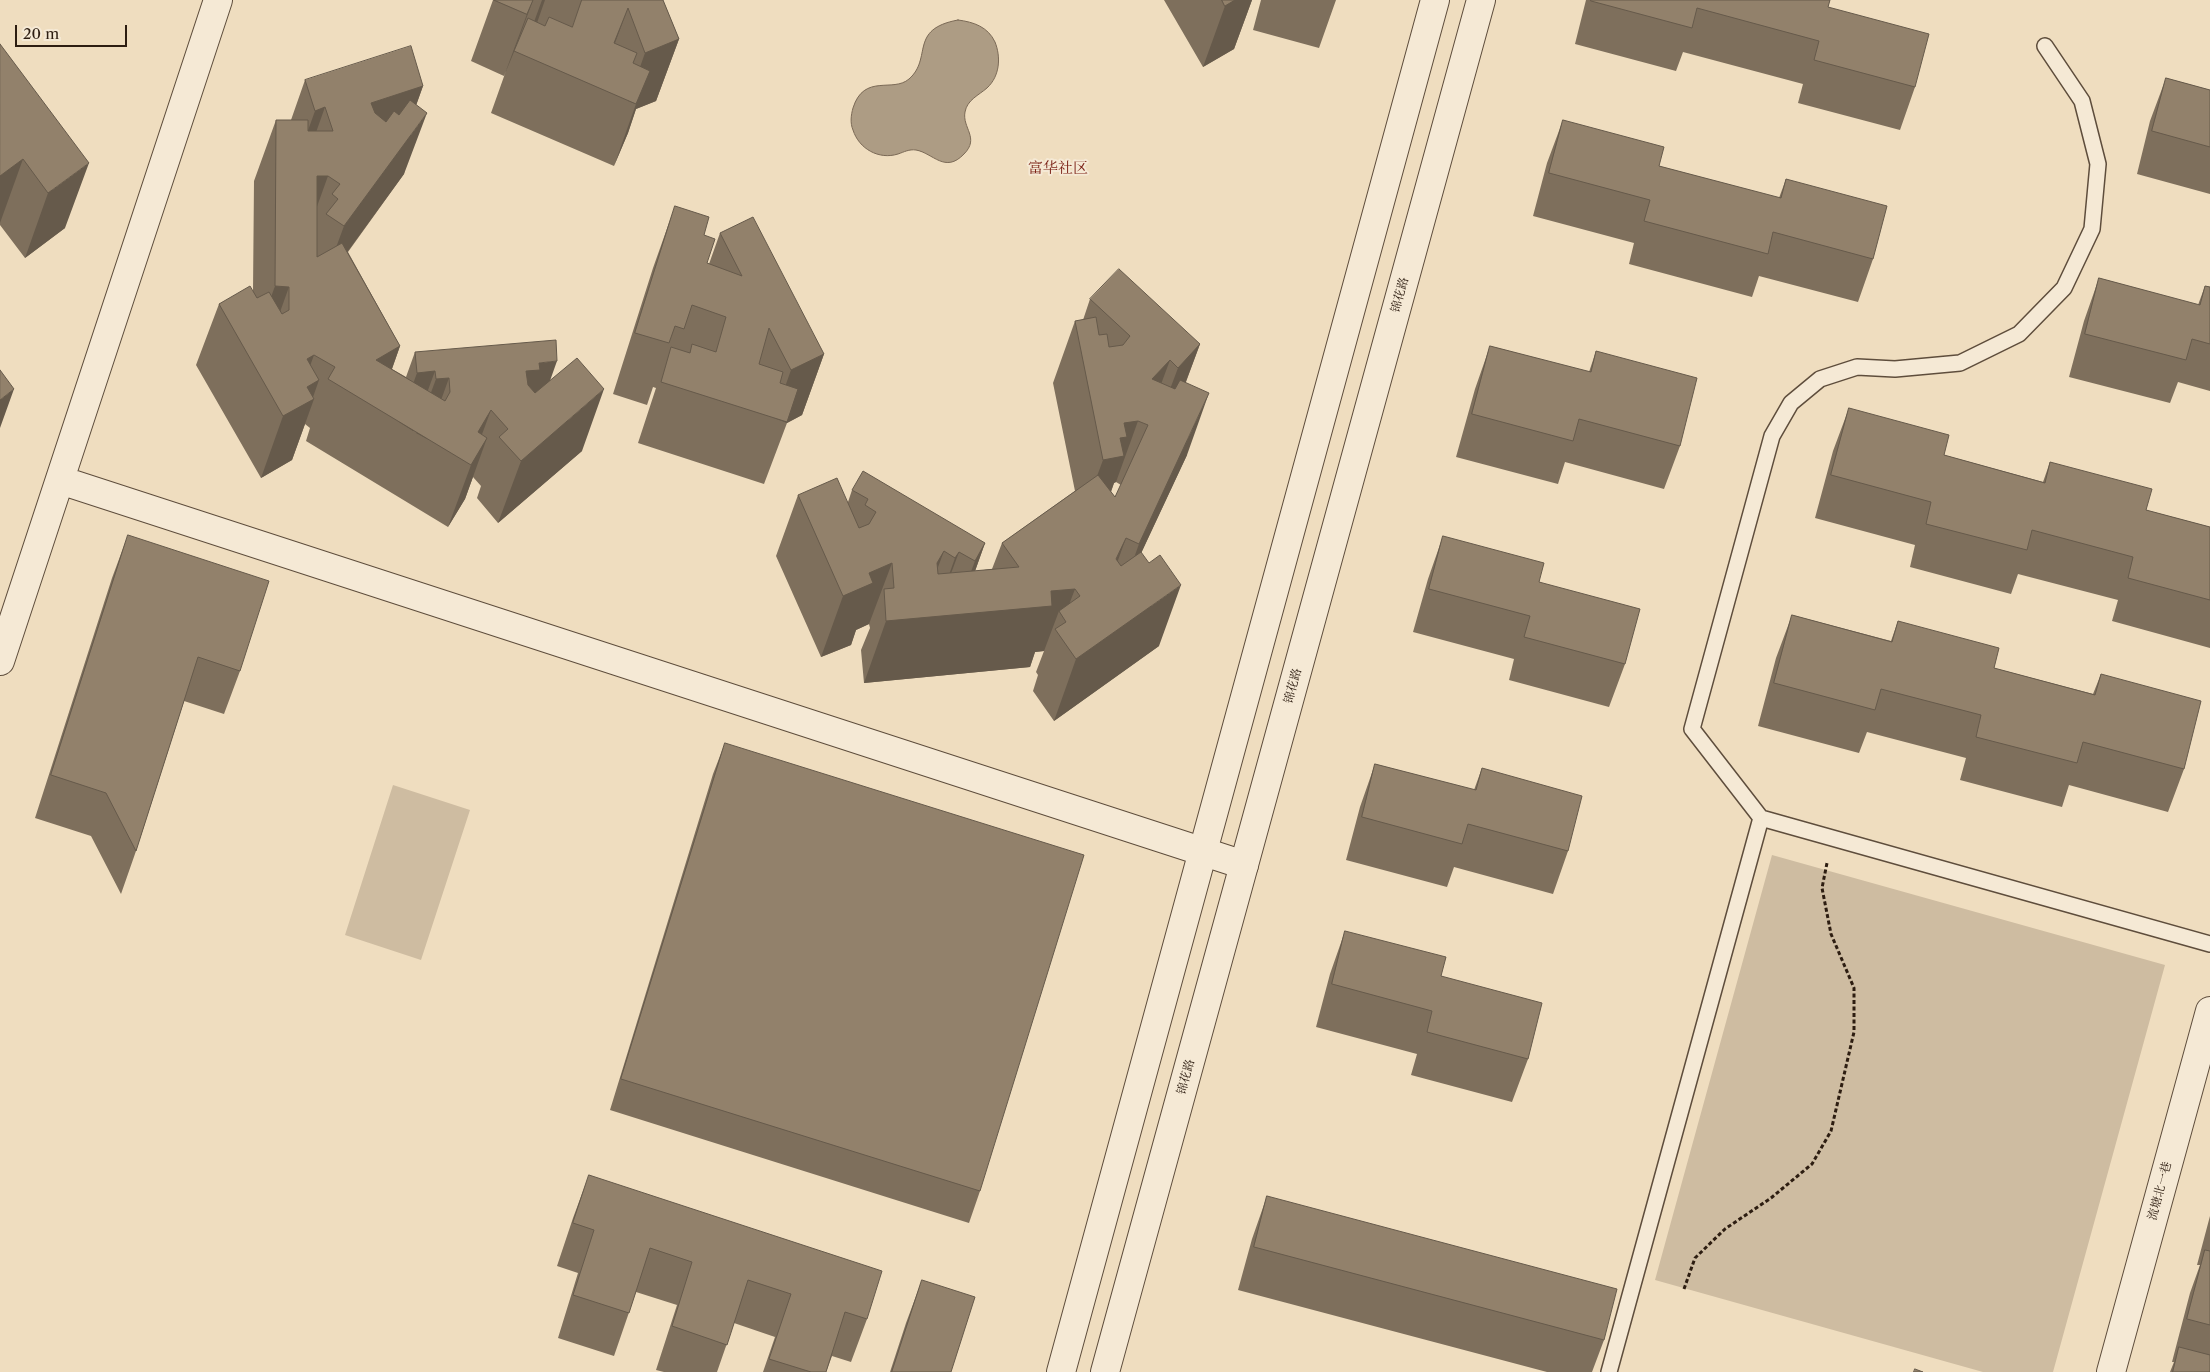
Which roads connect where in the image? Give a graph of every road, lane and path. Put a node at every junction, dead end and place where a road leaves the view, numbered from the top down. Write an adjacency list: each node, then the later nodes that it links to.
1 (218, 0): 5 (street)
2 (1436, 0): 9 (street)
3 (1481, 0): 10 (street, 锦花路)
4 (2045, 46): 7 (lane)
5 (60, 480): 6 (street); 9 (street)
6 (0, 661)
7 (1761, 818): 8 (lane); 16 (lane)
8 (1831, 838): 11 (lane); 13 (path)
9 (1203, 852): 10 (street); 14 (street)
10 (1244, 865): 15 (street, 锦花路)
11 (2210, 944)
12 (2210, 1011): 17 (street, 流塘北一巷)
13 (1684, 1289)
14 (1061, 1372)
15 (1105, 1372)
16 (1609, 1372)
17 (2111, 1372)

